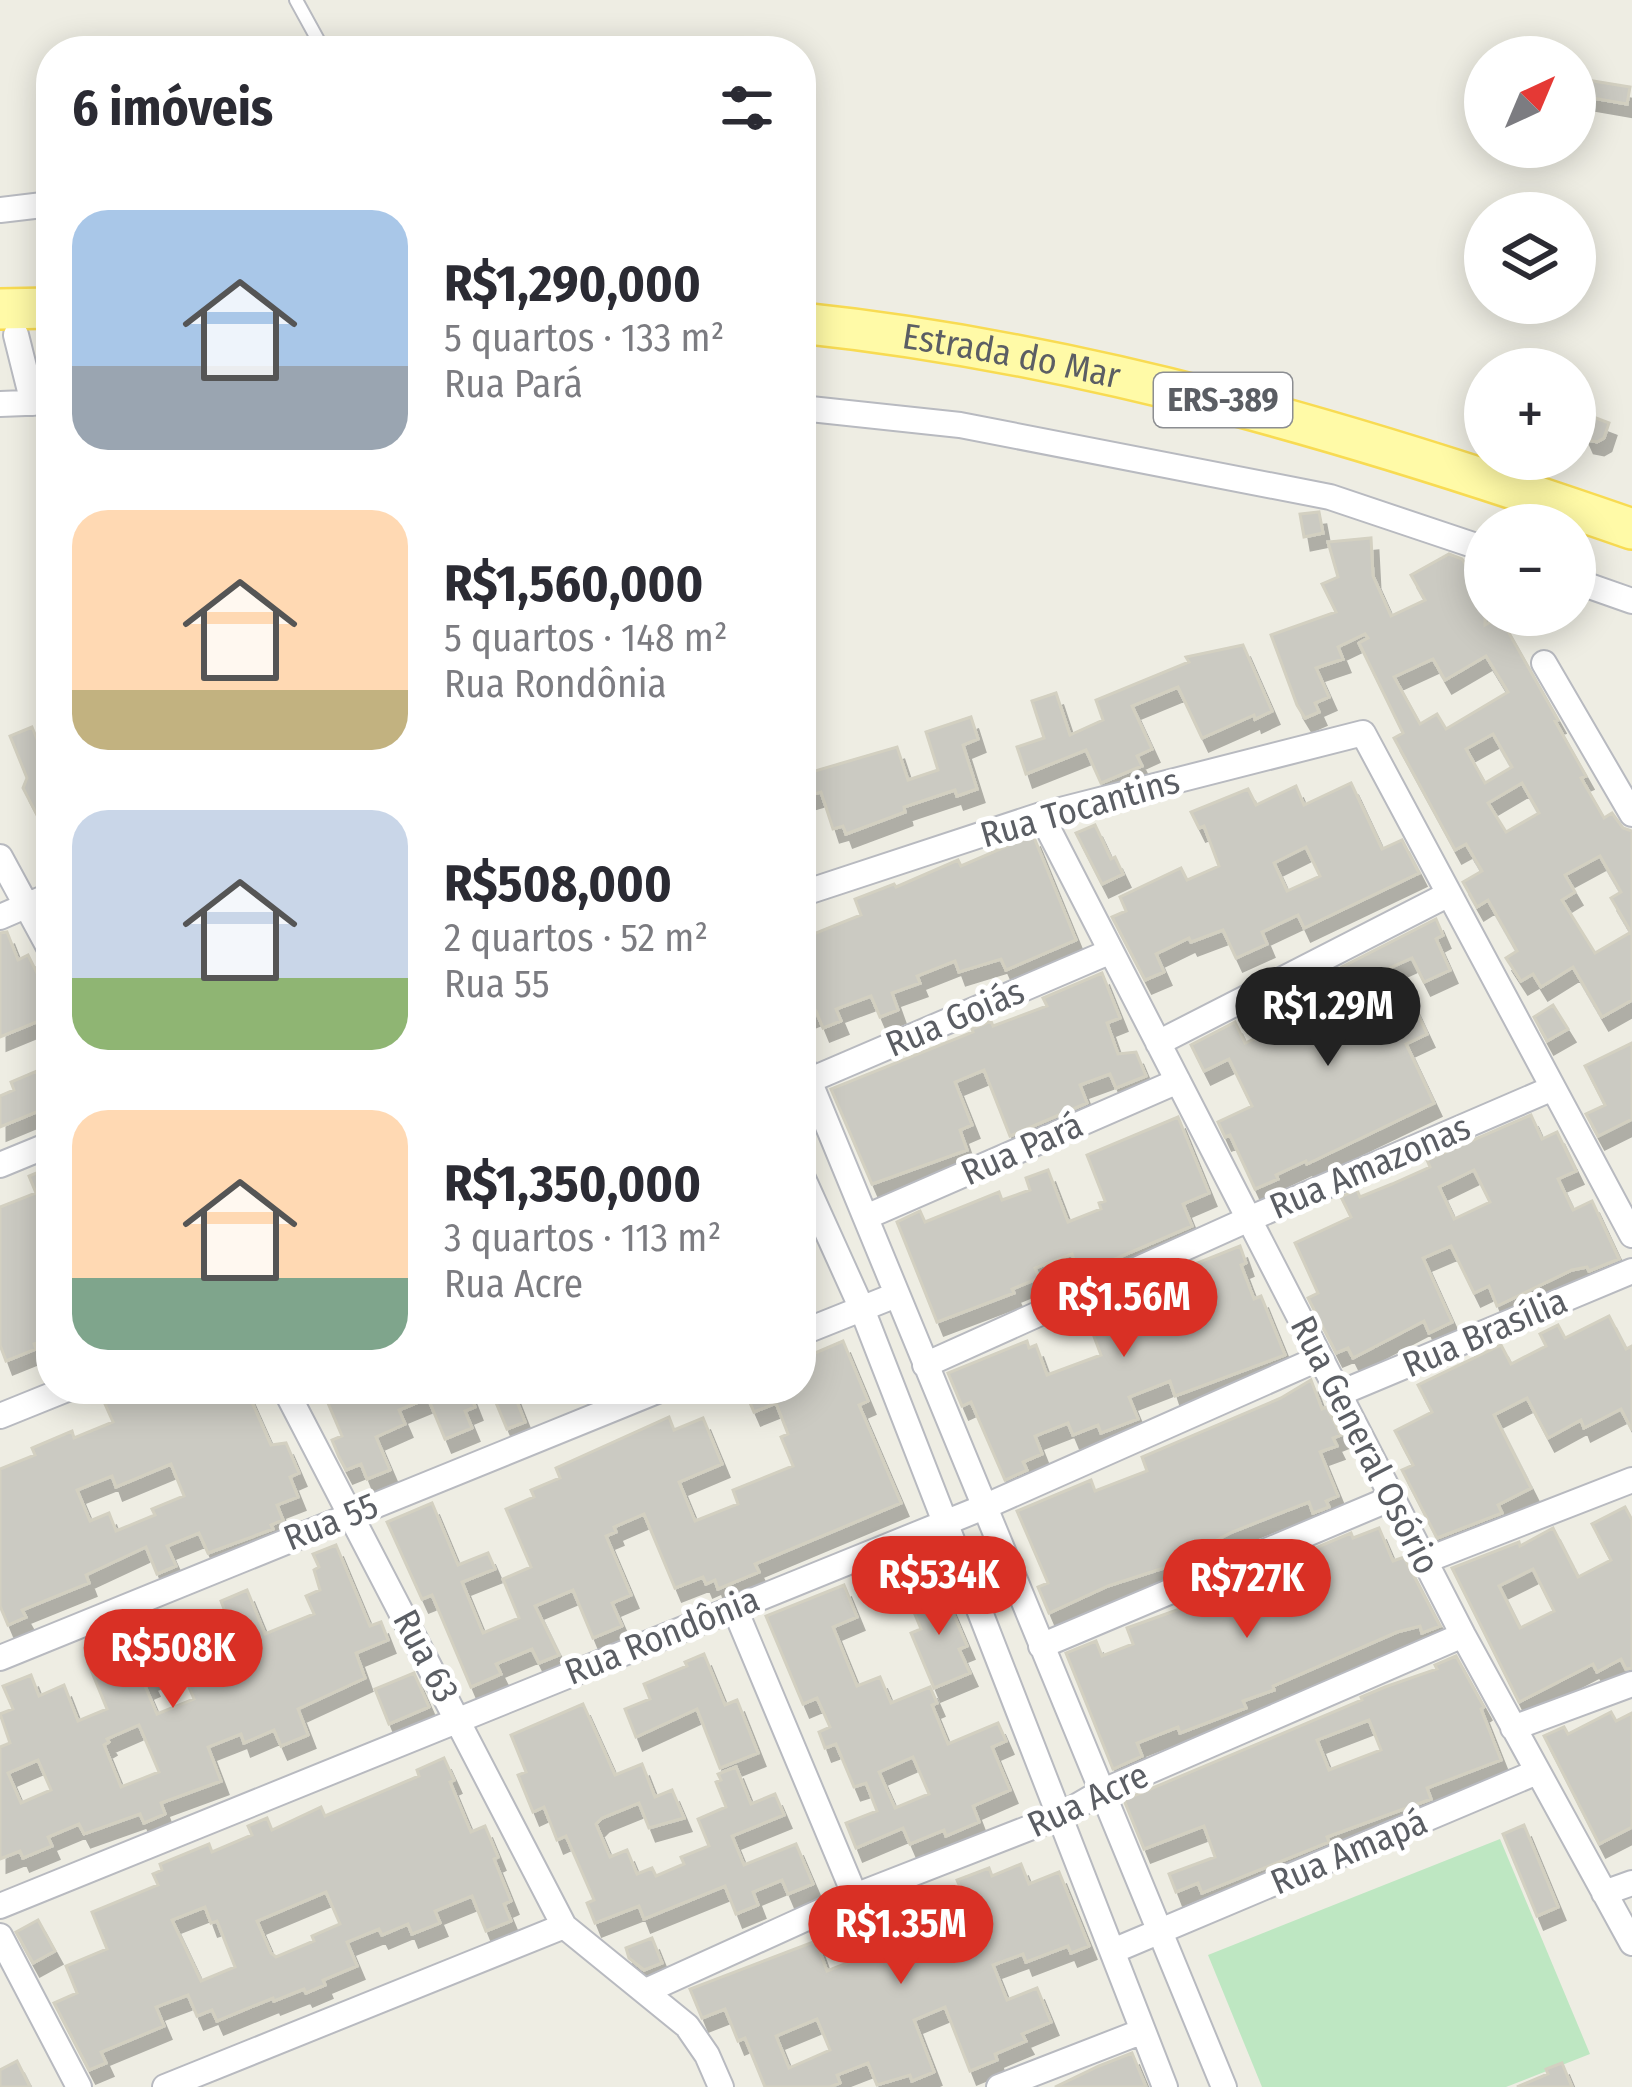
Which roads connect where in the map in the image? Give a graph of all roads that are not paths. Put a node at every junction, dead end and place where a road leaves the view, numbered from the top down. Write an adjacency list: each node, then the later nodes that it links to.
1 (296, 0): 2 (lane)
2 (316, 36)
3 (36, 206): 4 (street)
4 (0, 210)
5 (8, 322): 7 (street)
6 (816, 325): 11 (main road, Estrada do Mar / ERS-389)
7 (36, 389)
8 (36, 403): 9 (street)
9 (0, 404)
10 (816, 409): 12 (street)
11 (1632, 529)
12 (1464, 542)
13 (1596, 588): 14 (street)
14 (1632, 601)
15 (1544, 663): 16 (street)
16 (1630, 806)
17 (1041, 815): 19 (street, Rua Tocantins); 20 (street, Rua Tocantins); 25 (street, Rua General Osório)
18 (0, 856): 22 (street)
19 (816, 890)
20 (1449, 893): 26 (street); 29 (street)
21 (36, 901): 22 (street)
22 (26, 905): 23 (street); 24 (street)
23 (0, 916)
24 (36, 923)
25 (1109, 952): 26 (street, Rua General Osório); 27 (street, Rua Goiás)
26 (1158, 1043): 28 (street, Rua General Osório)
27 (816, 1070)
28 (1178, 1081): 34 (street, Rua Pará); 35 (street, Rua General Osório)
29 (1553, 1088): 35 (street, Rua Amazonas); 36 (street)
30 (816, 1104): 34 (street)
31 (36, 1150): 32 (street)
32 (0, 1165)
33 (816, 1207): 39 (street)
34 (866, 1217): 38 (street)
35 (1249, 1219): 41 (street, Rua General Osório); 42 (street, Rua Amazonas)
36 (1632, 1235)
37 (1632, 1271): 43 (street, Rua Brasília)
38 (896, 1295): 39 (street); 42 (street)
39 (862, 1309): 40 (street); 52 (street)
40 (816, 1327)
41 (1320, 1358): 43 (street, Rua General Osório); 50 (street, Rua Rondônia)
42 (925, 1365): 50 (street)
43 (1338, 1394): 49 (street, Rua General Osório)
44 (36, 1401): 47 (street)
45 (293, 1404): 51 (street, Rua 63)
46 (625, 1404): 51 (street, Rua 55)
47 (0, 1416)
48 (1632, 1480): 53 (street)
49 (1392, 1498): 53 (street, Rua General Osório); 56 (street)
50 (984, 1507): 52 (street, Rua Rondônia); 56 (street)
51 (351, 1514): 57 (street, Rua 55); 59 (street, Rua 63)
52 (945, 1523): 54 (street, Rua Rondônia); 63 (street)
53 (1424, 1561): 55 (street, Rua General Osório)
54 (734, 1606): 59 (street, Rua Rondônia); 66 (street)
55 (1462, 1635): 60 (street, Rua General Osório); 62 (street, Rua Acre)
56 (1041, 1646): 62 (street)
57 (0, 1658)
58 (1632, 1684): 60 (street)
59 (459, 1719): 67 (street, Rua Rondônia); 68 (street, Rua 63)
60 (1514, 1728): 61 (street, Rua General Osório)
61 (1538, 1772): 65 (street, Rua General Osório); 69 (street, Rua Amapá)
62 (1101, 1792): 63 (street, Rua Acre); 69 (street)
63 (1060, 1816): 66 (street, Rua Acre); 72 (street)
64 (1632, 1883): 65 (street)
65 (1604, 1893): 71 (street, Rua General Osório)
66 (855, 1896): 73 (street, Rua Acre)
67 (0, 1906)
68 (564, 1926): 73 (street); 76 (street)
69 (1160, 1933): 72 (street, Rua Amapá); 80 (street)
70 (0, 1936): 75 (street)
71 (1632, 1943)
72 (1113, 1951): 74 (street)
73 (646, 1991): 77 (street)
74 (1143, 2031): 78 (street); 79 (street)
75 (79, 2087)
76 (165, 2087)
77 (721, 2087)
78 (999, 2087)
79 (1165, 2087)
80 (1224, 2087)

